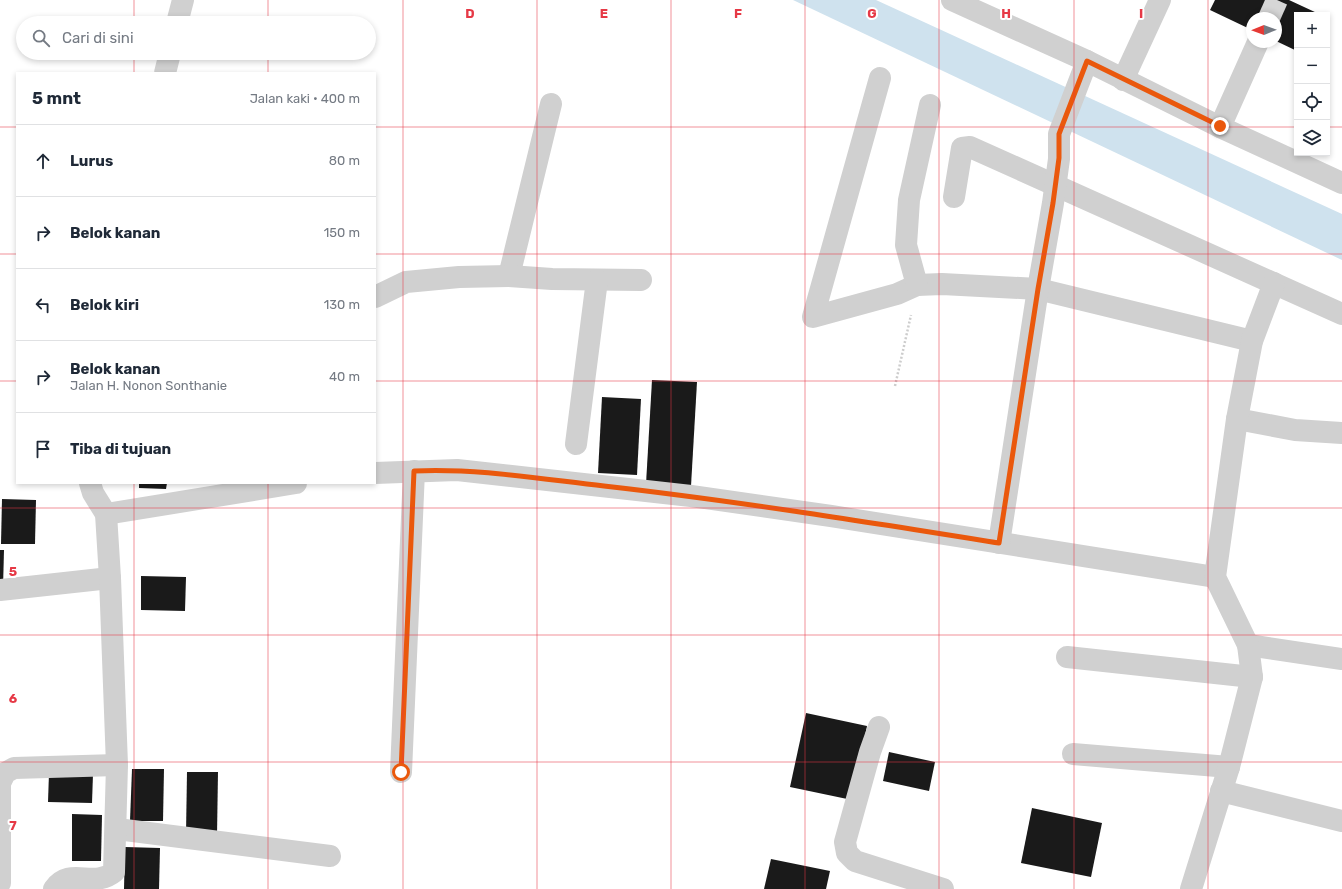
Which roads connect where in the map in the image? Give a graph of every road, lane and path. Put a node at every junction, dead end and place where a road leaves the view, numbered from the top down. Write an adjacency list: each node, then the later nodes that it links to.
1 (183, 0): 4 (street)
2 (952, 0): 7 (street)
3 (1160, 0): 10 (street)
4 (179, 16)
5 (1255, 48): 13 (street)
6 (168, 60): 8 (street)
7 (1087, 61): 10 (street); 15 (street)
8 (164, 72)
9 (880, 78): 21 (street)
10 (1123, 80): 13 (street)
11 (551, 104): 17 (street)
12 (930, 105): 21 (street)
13 (1220, 126): 14 (street)
14 (1342, 183)
15 (1055, 184): 16 (street); 20 (street); 22 (street)
16 (954, 197)
17 (509, 276): 18 (street); 23 (street)
18 (597, 280): 19 (street); 29 (street)
19 (641, 280)
20 (1274, 283): 24 (street); 25 (street)
21 (917, 285): 22 (street); 26 (path)
22 (1038, 289): 25 (street); 35 (street)
23 (376, 297)
24 (1342, 314)
25 (1252, 341): 27 (street)
26 (896, 386)
27 (1236, 419): 28 (street); 36 (street)
28 (1342, 433)
29 (576, 444)
30 (414, 471): 31 (street); 35 (street); 47 (street)
31 (376, 473)
32 (90, 484): 34 (street)
33 (290, 484): 34 (street)
34 (106, 514): 37 (street)
35 (999, 543): 36 (street)
36 (1215, 577): 39 (street)
37 (110, 578): 38 (street); 45 (street)
38 (0, 590)
39 (1248, 645): 40 (street); 42 (street)
40 (1340, 653)
41 (1067, 657): 42 (street)
42 (1252, 677): 46 (street)
43 (879, 727): 54 (street)
44 (1073, 754): 46 (street)
45 (117, 765): 50 (street); 52 (street)
46 (1229, 767): 48 (street)
47 (401, 772)
48 (1221, 790): 49 (street); 55 (street)
49 (1342, 821)
50 (117, 829): 51 (street); 53 (street)
51 (330, 856)
52 (0, 883)
53 (54, 889)
54 (944, 889)
55 (1191, 889)

